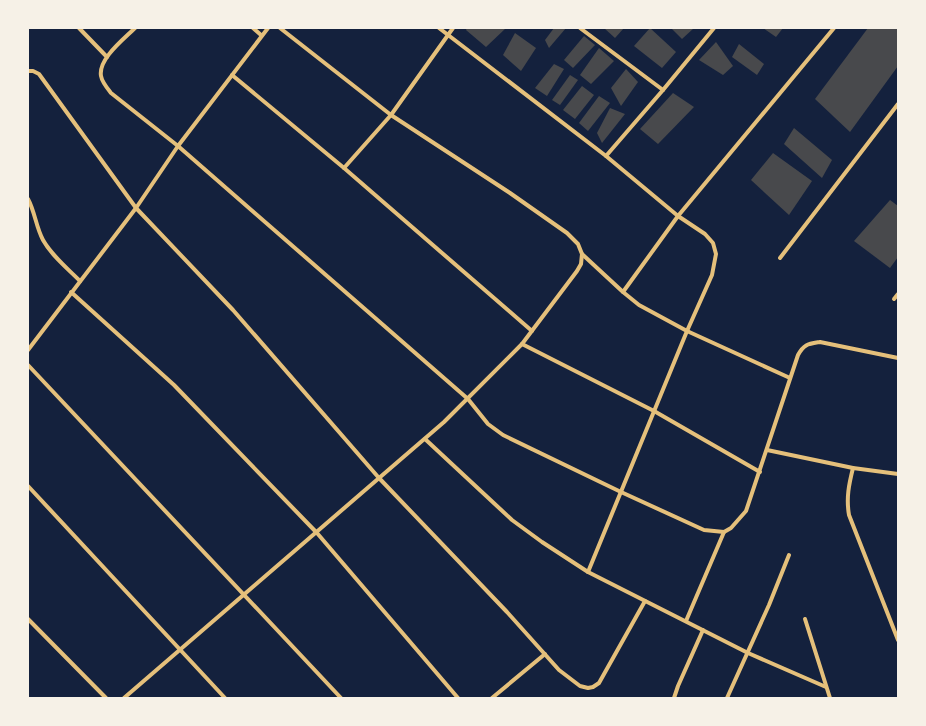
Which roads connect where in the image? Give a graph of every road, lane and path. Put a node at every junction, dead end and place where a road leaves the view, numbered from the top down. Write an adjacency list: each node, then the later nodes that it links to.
1 (79, 28): 13 (street)
2 (135, 28): 13 (street)
3 (253, 28): 11 (street)
4 (268, 28): 11 (street)
5 (280, 28): 18 (street)
6 (439, 28): 12 (street)
7 (453, 28): 12 (street)
8 (580, 28): 16 (street)
9 (714, 28): 16 (street)
10 (834, 28): 24 (street)
11 (261, 35): 15 (street)
12 (448, 35): 18 (street); 20 (street)
13 (107, 57): 19 (street)
14 (28, 71): 23 (street)
15 (232, 76): 19 (street); 21 (street)
16 (663, 90): 20 (street)
17 (898, 104): 26 (street)
18 (392, 114): 21 (street); 25 (street)
19 (178, 146): 23 (street); 39 (street)
20 (606, 156): 24 (street)
21 (344, 168): 32 (street)
22 (28, 199): 27 (street)
23 (136, 208): 27 (street); 46 (street)
24 (678, 216): 29 (street); 33 (street)
25 (582, 254): 29 (street); 32 (street)
26 (780, 258)
27 (80, 281): 28 (street)
28 (71, 292): 35 (street); 50 (street)
29 (623, 292): 33 (street)
30 (898, 294): 31 (street)
31 (894, 300)
32 (532, 331): 34 (street)
33 (687, 331): 38 (street); 40 (street)
34 (522, 344): 39 (street); 40 (street)
35 (28, 350)
36 (898, 358): 38 (street)
37 (28, 365): 53 (street)
38 (790, 378): 42 (street)
39 (468, 399): 41 (street); 48 (street)
40 (654, 411): 44 (street); 48 (street)
41 (425, 440): 46 (street); 52 (street)
42 (767, 450): 43 (street); 44 (street)
43 (853, 468): 45 (street); 59 (street)
44 (760, 472): 49 (street)
45 (898, 474)
46 (379, 478): 50 (street); 62 (street)
47 (28, 486): 60 (street)
48 (621, 492): 49 (street); 52 (street)
49 (724, 532): 57 (street)
50 (317, 533): 53 (street); 68 (street)
51 (789, 556): 61 (street)
52 (588, 572): 54 (street)
53 (244, 595): 60 (street); 67 (street)
54 (645, 601): 57 (street); 62 (street)
55 (28, 619): 64 (street)
56 (805, 619): 63 (street)
57 (686, 621): 58 (street)
58 (703, 630): 61 (street); 70 (street)
59 (898, 640)
60 (180, 650): 65 (street); 66 (street)
61 (748, 653): 63 (street); 71 (street)
62 (545, 654): 69 (street)
63 (826, 687): 72 (street)
64 (106, 698)
65 (124, 698)
66 (225, 698)
67 (341, 698)
68 (458, 698)
69 (492, 698)
70 (674, 698)
71 (727, 698)
72 (830, 698)

